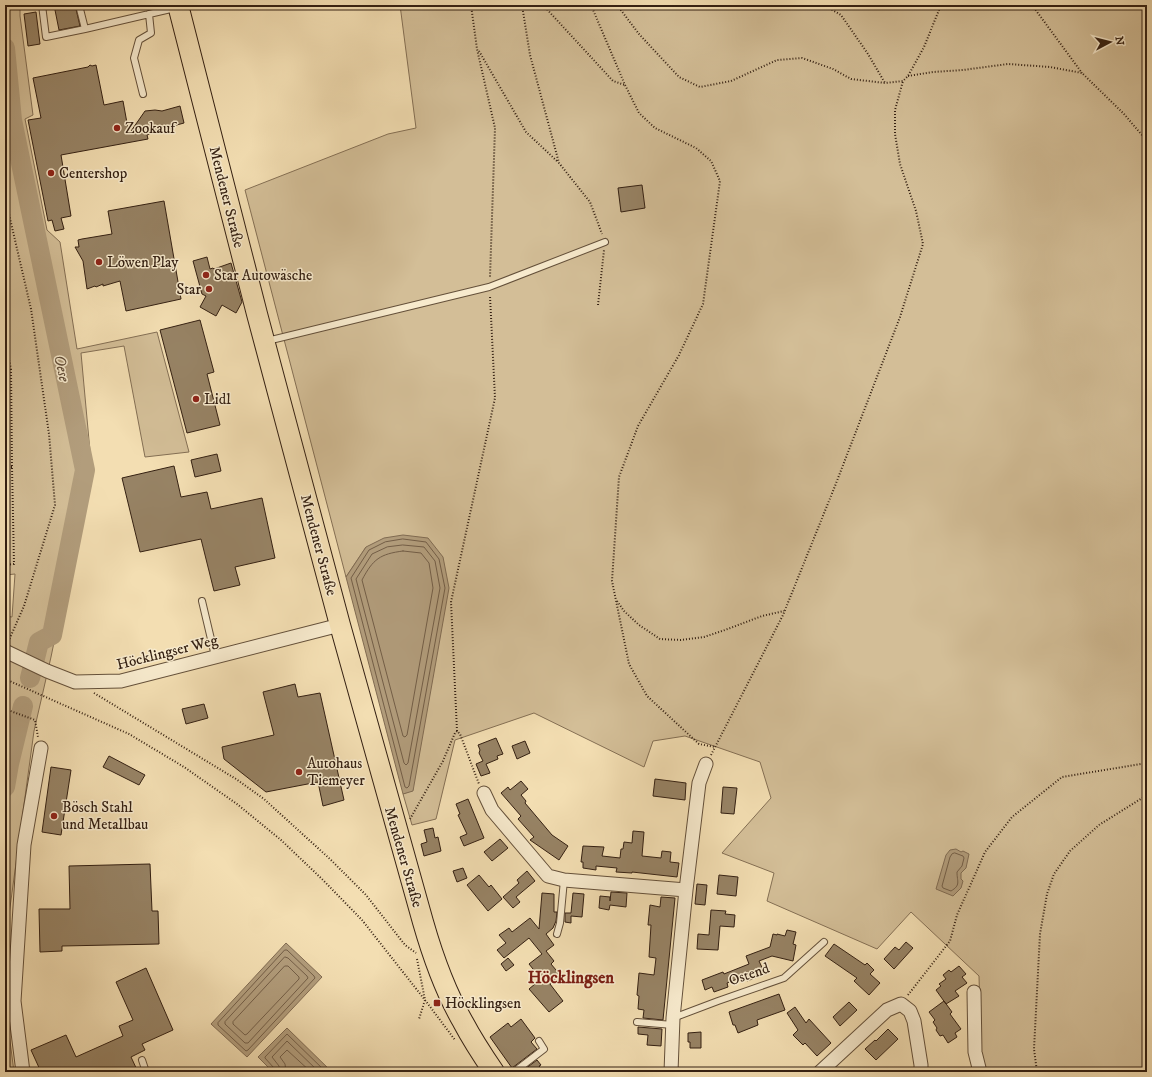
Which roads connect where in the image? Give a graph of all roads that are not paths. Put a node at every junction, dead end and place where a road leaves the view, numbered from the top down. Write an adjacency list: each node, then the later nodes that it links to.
1 (42, 5): 5 (lane)
2 (79, 5): 5 (lane)
3 (178, 6): 4 (lane); 8 (main road, Mendener Straße)
4 (149, 14): 5 (lane); 6 (lane)
5 (85, 29)
6 (143, 94)
7 (605, 242): 8 (lane)
8 (265, 342): 10 (main road, Mendener Straße)
9 (202, 601): 12 (lane)
10 (340, 625): 12 (street, Höcklingser Weg); 27 (main road, Mendener Straße)
11 (7, 646): 12 (street, Höcklingser Weg)
12 (215, 656)
13 (41, 748): 25 (street)
14 (706, 764): 17 (street)
15 (484, 793): 16 (street)
16 (564, 880): 17 (street); 18 (lane)
17 (686, 890): 21 (street)
18 (557, 934)
19 (824, 942): 21 (lane, Ostend)
20 (974, 992): 32 (street)
21 (673, 1021): 22 (lane); 29 (street)
22 (637, 1022)
23 (539, 1041): 28 (lane)
24 (142, 1060): 26 (lane)
25 (23, 1072)
26 (146, 1072)
27 (494, 1072)
28 (514, 1072)
29 (671, 1072)
30 (820, 1072): 31 (street)
31 (922, 1072)
32 (980, 1072)

